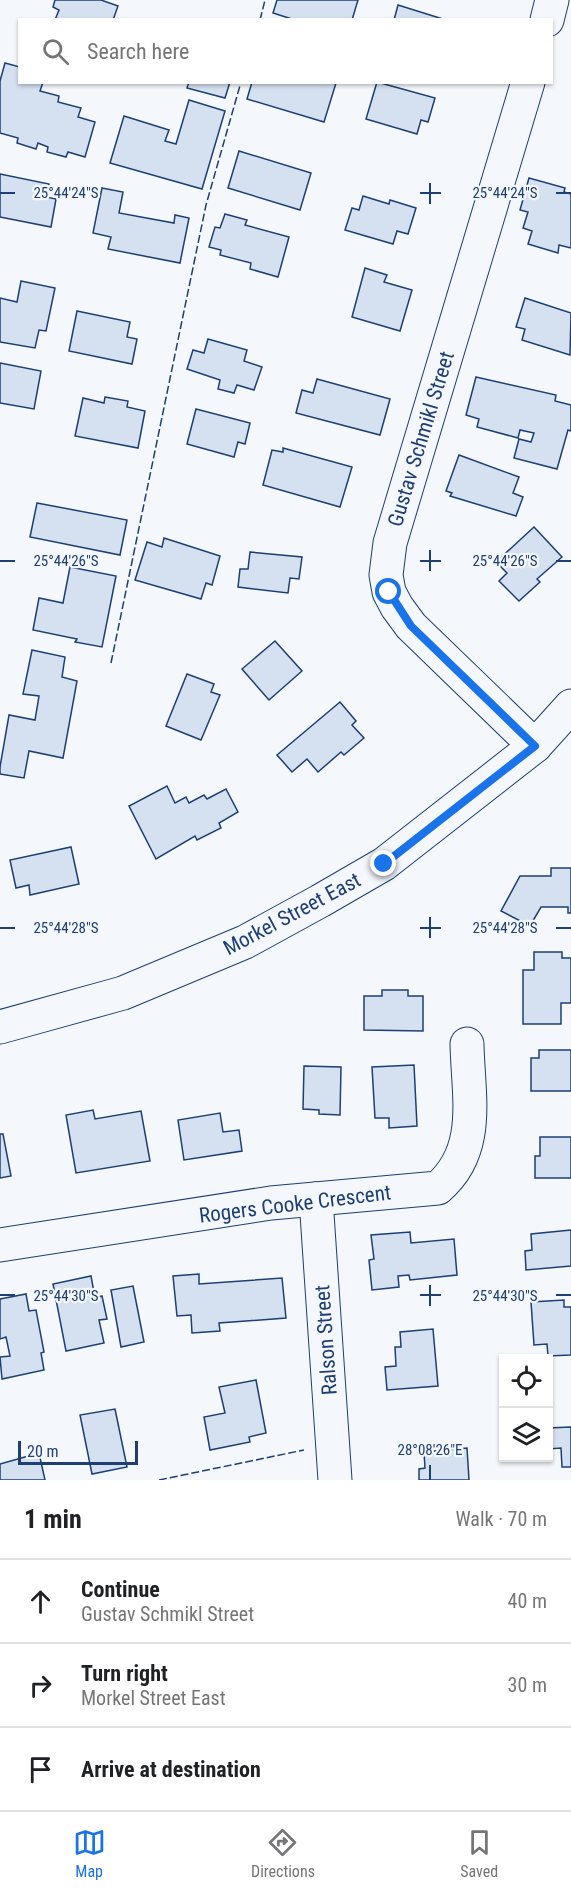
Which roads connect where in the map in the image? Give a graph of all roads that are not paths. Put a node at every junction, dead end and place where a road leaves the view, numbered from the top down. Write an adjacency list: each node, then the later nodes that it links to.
1 (552, 0): 2 (street)
2 (548, 18)
3 (527, 84): 5 (street, Gustav Schmikl Street)
4 (571, 706): 5 (street, Morkel Street East)
5 (535, 746): 6 (street, Morkel Street East)
6 (0, 1027)
7 (467, 1044): 8 (street, Rogers Cooke Crescent)
8 (316, 1199): 9 (street, Rogers Cooke Crescent); 10 (street, Ralson Street)
9 (0, 1245)
10 (335, 1480)

